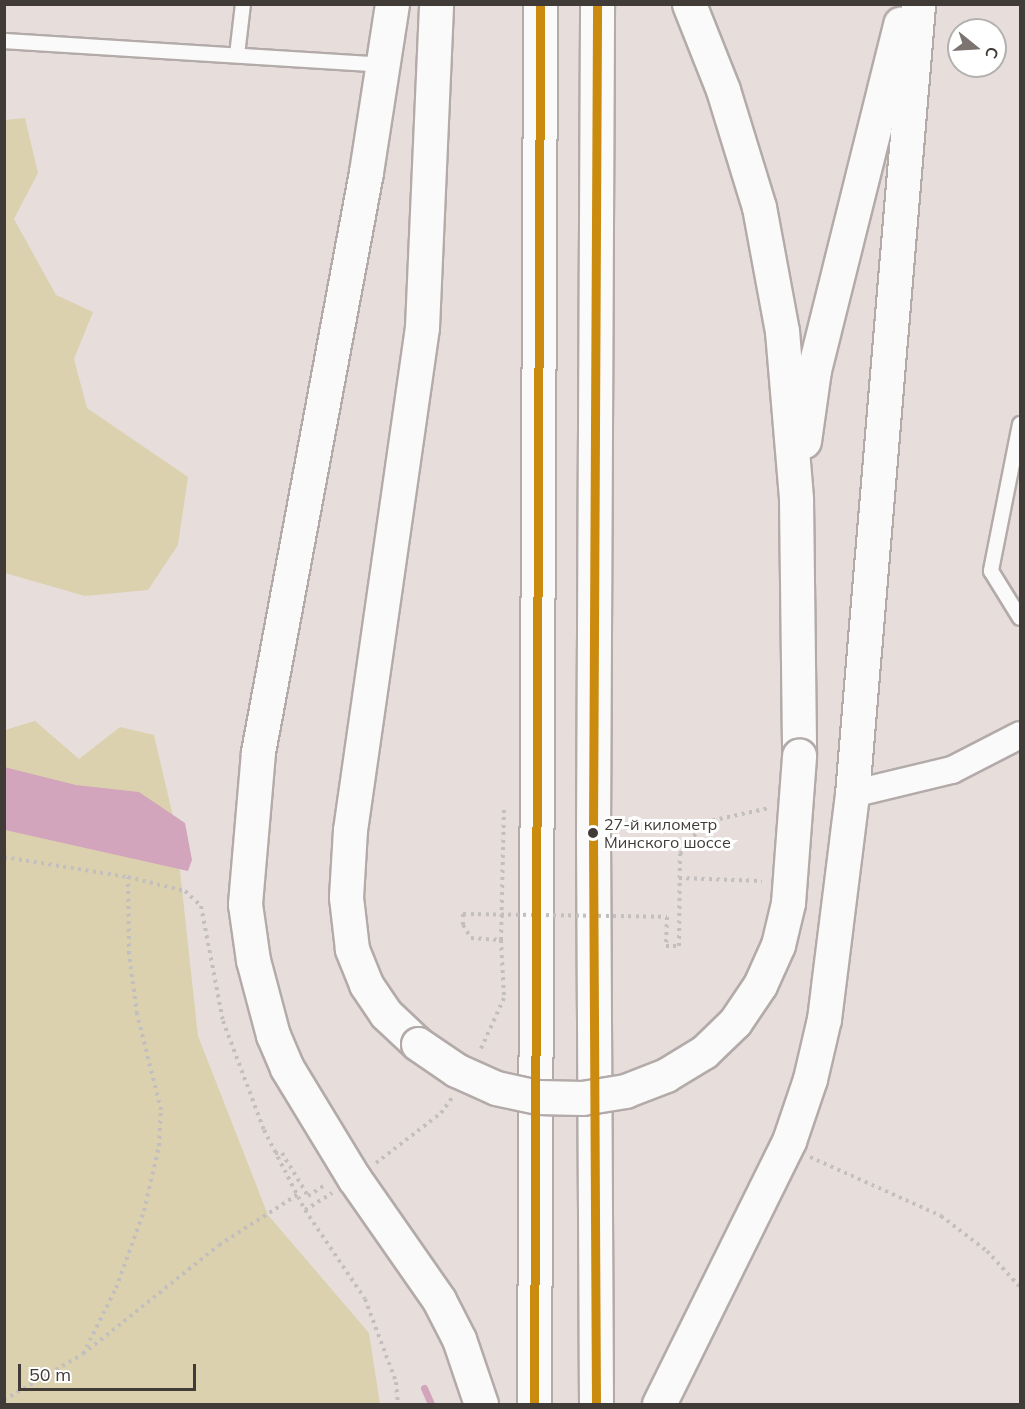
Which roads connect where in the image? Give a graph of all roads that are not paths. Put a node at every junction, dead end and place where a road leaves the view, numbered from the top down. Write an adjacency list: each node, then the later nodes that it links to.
1 (243, 4): 10 (lane)
2 (392, 4): 11 (main road)
3 (436, 4): 13 (main road, bridge)
4 (540, 4): 18 (main road)
5 (597, 4): 19 (main road)
6 (689, 4): 13 (main road)
7 (904, 4): 13 (main road)
8 (918, 4): 16 (main road)
9 (4, 41): 10 (lane)
10 (237, 55): 11 (lane)
11 (383, 66): 17 (main road)
12 (1020, 424): 14 (lane)
13 (796, 499)
14 (1020, 618)
15 (1020, 735): 16 (street)
16 (852, 794): 20 (main road)
17 (481, 1404)
18 (534, 1404)
19 (596, 1404)
20 (658, 1404)

